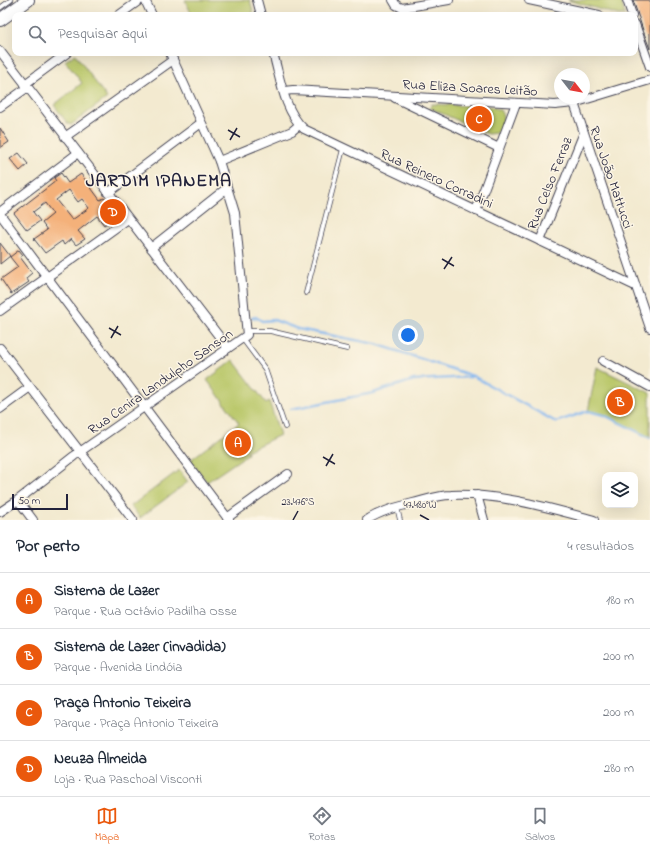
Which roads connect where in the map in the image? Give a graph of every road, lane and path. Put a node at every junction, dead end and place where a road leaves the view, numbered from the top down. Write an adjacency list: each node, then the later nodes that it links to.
1 (11, 0): 11 (lane)
2 (19, 0): 17 (lane)
3 (28, 0): 18 (main road)
4 (140, 0): 12 (street)
5 (145, 0): 13 (street)
6 (257, 0): 14 (street)
7 (393, 0): 8 (street)
8 (449, 0)
9 (627, 0): 16 (street)
10 (534, 1): 15 (street)
11 (0, 8)
12 (123, 12)
13 (151, 12)
14 (260, 12)
15 (585, 12)
16 (631, 12)
17 (0, 14)
18 (0, 20)
19 (638, 32): 21 (street)
20 (0, 51): 27 (street)
21 (648, 54): 25 (street)
22 (63, 56): 27 (street)
23 (274, 56): 28 (street)
24 (171, 57): 35 (street, Rua Cenira Landulpho Sanson); 38 (street)
25 (650, 67)
26 (650, 80): 30 (street, Rua Eliza Soares Leitão)
27 (27, 85): 34 (street); 38 (street)
28 (284, 91): 29 (street, Rua Eliza Soares Leitão); 36 (street)
29 (390, 96): 31 (street, Rua Eliza Soares Leitão); 39 (street)
30 (590, 98)
31 (516, 103): 32 (street, Rua Eliza Soares Leitão); 39 (street)
32 (564, 104)
33 (574, 104): 37 (street, Rua João Mattucci)
34 (0, 107)
35 (201, 123): 42 (street, Rua Cenira Landulpho Sanson); 44 (street)
36 (299, 124): 40 (street, Rua Reinero Corradini); 42 (street)
37 (583, 135): 48 (street, Rua Celso Ferraz); 51 (street, Rua João Mattucci)
38 (65, 137): 41 (street)
39 (499, 148): 45 (street)
40 (343, 149): 45 (street, Rua Reinero Corradini); 52 (lane)
41 (78, 153): 44 (street); 46 (street)
42 (219, 161): 43 (street, Rua Cenira Landulpho Sanson)
43 (227, 188): 49 (street); 55 (street, Rua Cenira Landulpho Sanson)
44 (108, 193): 47 (street)
45 (476, 211): 48 (street, Rua Reinero Corradini)
46 (0, 213): 50 (street)
47 (128, 219): 49 (street); 50 (street)
48 (540, 241): 51 (street, Rua Reinero Corradini)
49 (151, 248): 58 (street)
50 (47, 277): 53 (street); 63 (street)
51 (635, 286): 54 (street, Rua João Mattucci)
52 (306, 293)
53 (0, 311)
54 (650, 328)
55 (246, 331): 56 (street, Rua Cenira Landulpho Sanson); 59 (lane)
56 (242, 338): 58 (street, Rua Cenira Landulpho Sanson); 65 (lane)
57 (0, 348): 62 (street)
58 (228, 348): 63 (street, Rua Cenira Landulpho Sanson)
59 (347, 349)
60 (603, 362): 61 (street)
61 (650, 386)
62 (30, 387): 64 (street); 66 (street)
63 (143, 408): 66 (street, Rua Cenira Landulpho Sanson); 72 (street)
64 (0, 409)
65 (285, 427)
66 (81, 452): 69 (street, Rua Cenira Landulpho Sanson); 75 (street)
67 (288, 474): 72 (street)
68 (477, 495): 70 (street); 73 (street); 78 (street)
69 (18, 500): 71 (street, Rua Cenira Landulpho Sanson); 74 (street)
70 (397, 507): 76 (street); 77 (lane)
71 (0, 512)
72 (228, 519)
73 (585, 519): 79 (street)
74 (33, 520)
75 (133, 520)
76 (367, 520)
77 (400, 520)
78 (484, 520)
79 (594, 520)

